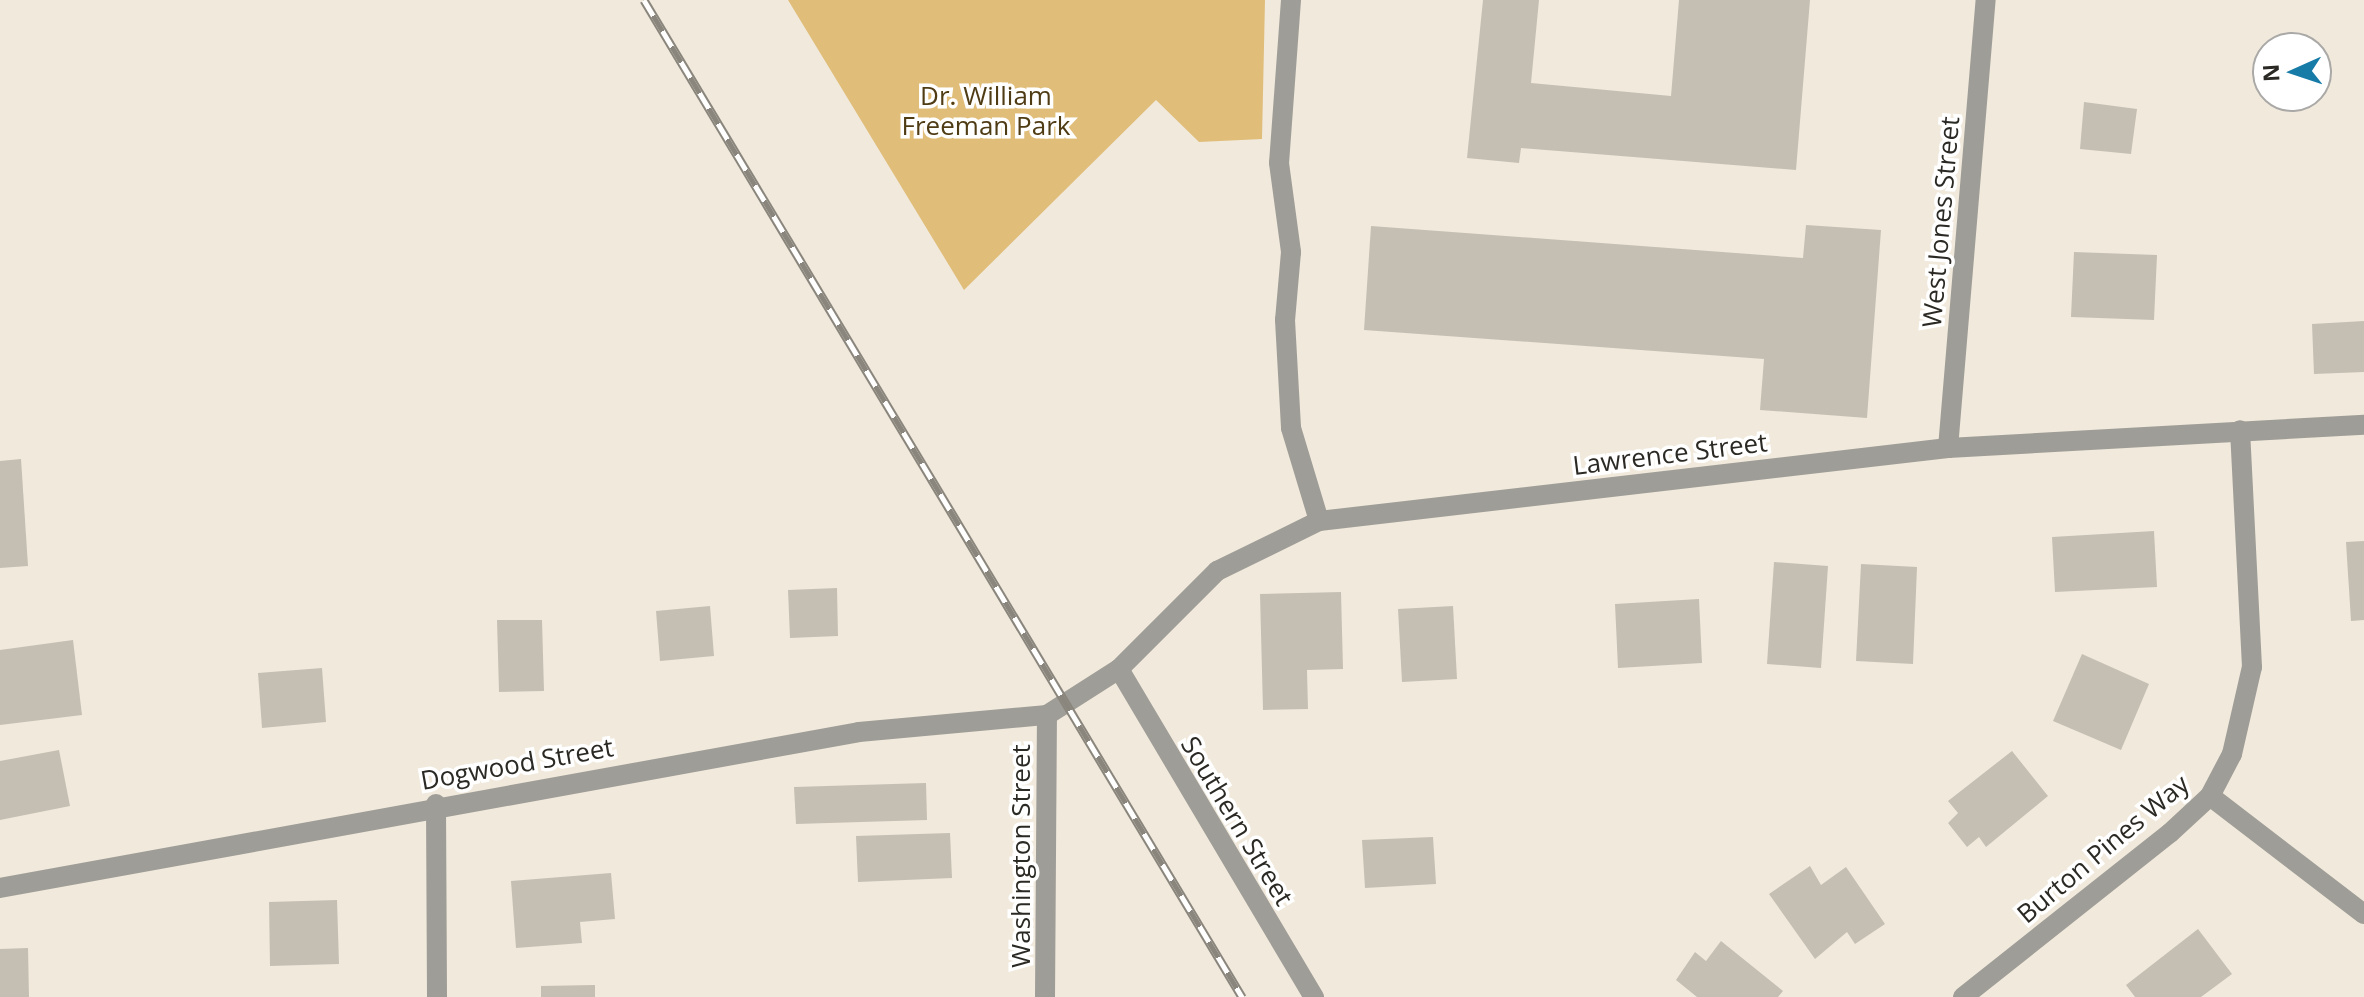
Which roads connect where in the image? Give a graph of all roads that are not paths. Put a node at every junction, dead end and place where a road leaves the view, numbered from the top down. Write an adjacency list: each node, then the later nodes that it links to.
1 (1291, 0): 6 (street)
2 (1986, 0): 5 (street, West Jones Street)
3 (2364, 425): 4 (street, Lawrence Street)
4 (2240, 430): 5 (street, Lawrence Street); 9 (street, Burton Pines Way)
5 (1948, 448): 6 (street, Lawrence Street)
6 (1319, 521): 7 (street, Lawrence Street)
7 (1119, 669): 8 (street, Lawrence Street); 15 (street, Southern Street)
8 (1047, 715): 10 (street, Dogwood Street); 14 (street, Washington Street)
9 (2210, 796): 12 (street); 16 (street, Burton Pines Way)
10 (436, 804): 11 (street, Dogwood Street); 13 (street)
11 (0, 888)
12 (2364, 914)
13 (437, 997)
14 (1045, 997)
15 (1314, 997)
16 (1963, 997)

